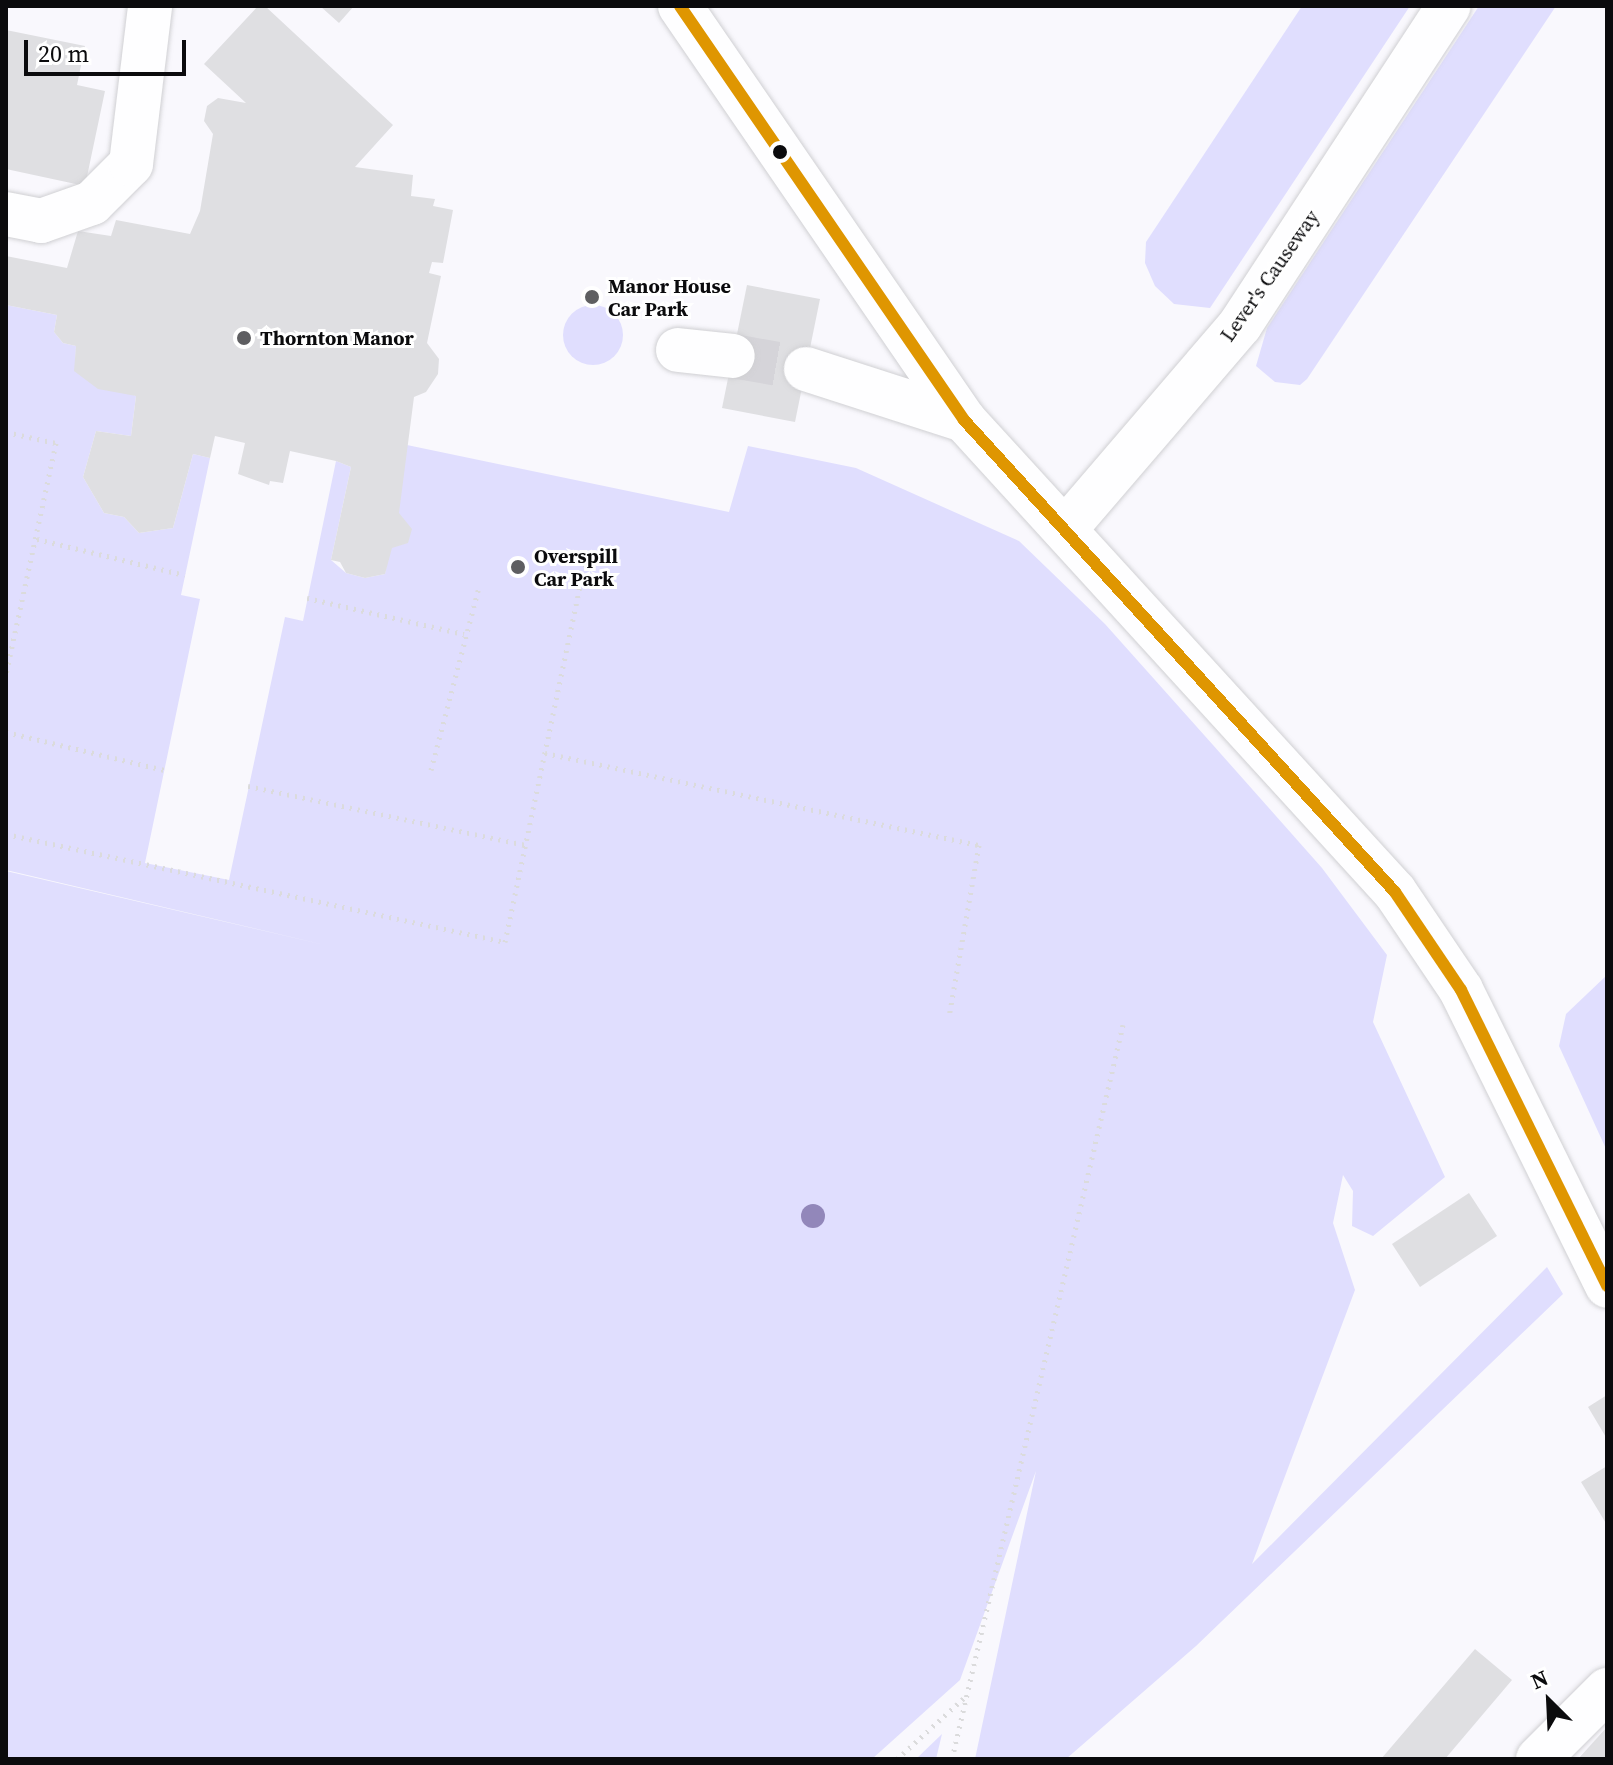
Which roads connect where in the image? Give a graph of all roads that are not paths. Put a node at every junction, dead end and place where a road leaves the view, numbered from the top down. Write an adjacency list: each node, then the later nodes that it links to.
1 (150, 6): 4 (street)
2 (680, 6): 8 (street)
3 (1449, 6): 9 (street, Lever's Causeway)
4 (6, 214)
5 (678, 350): 6 (street)
6 (733, 356)
7 (806, 369): 8 (street)
8 (964, 420): 9 (street)
9 (1067, 527): 10 (street)
10 (1607, 1286)
11 (1607, 1690): 12 (street)
12 (1538, 1759)

